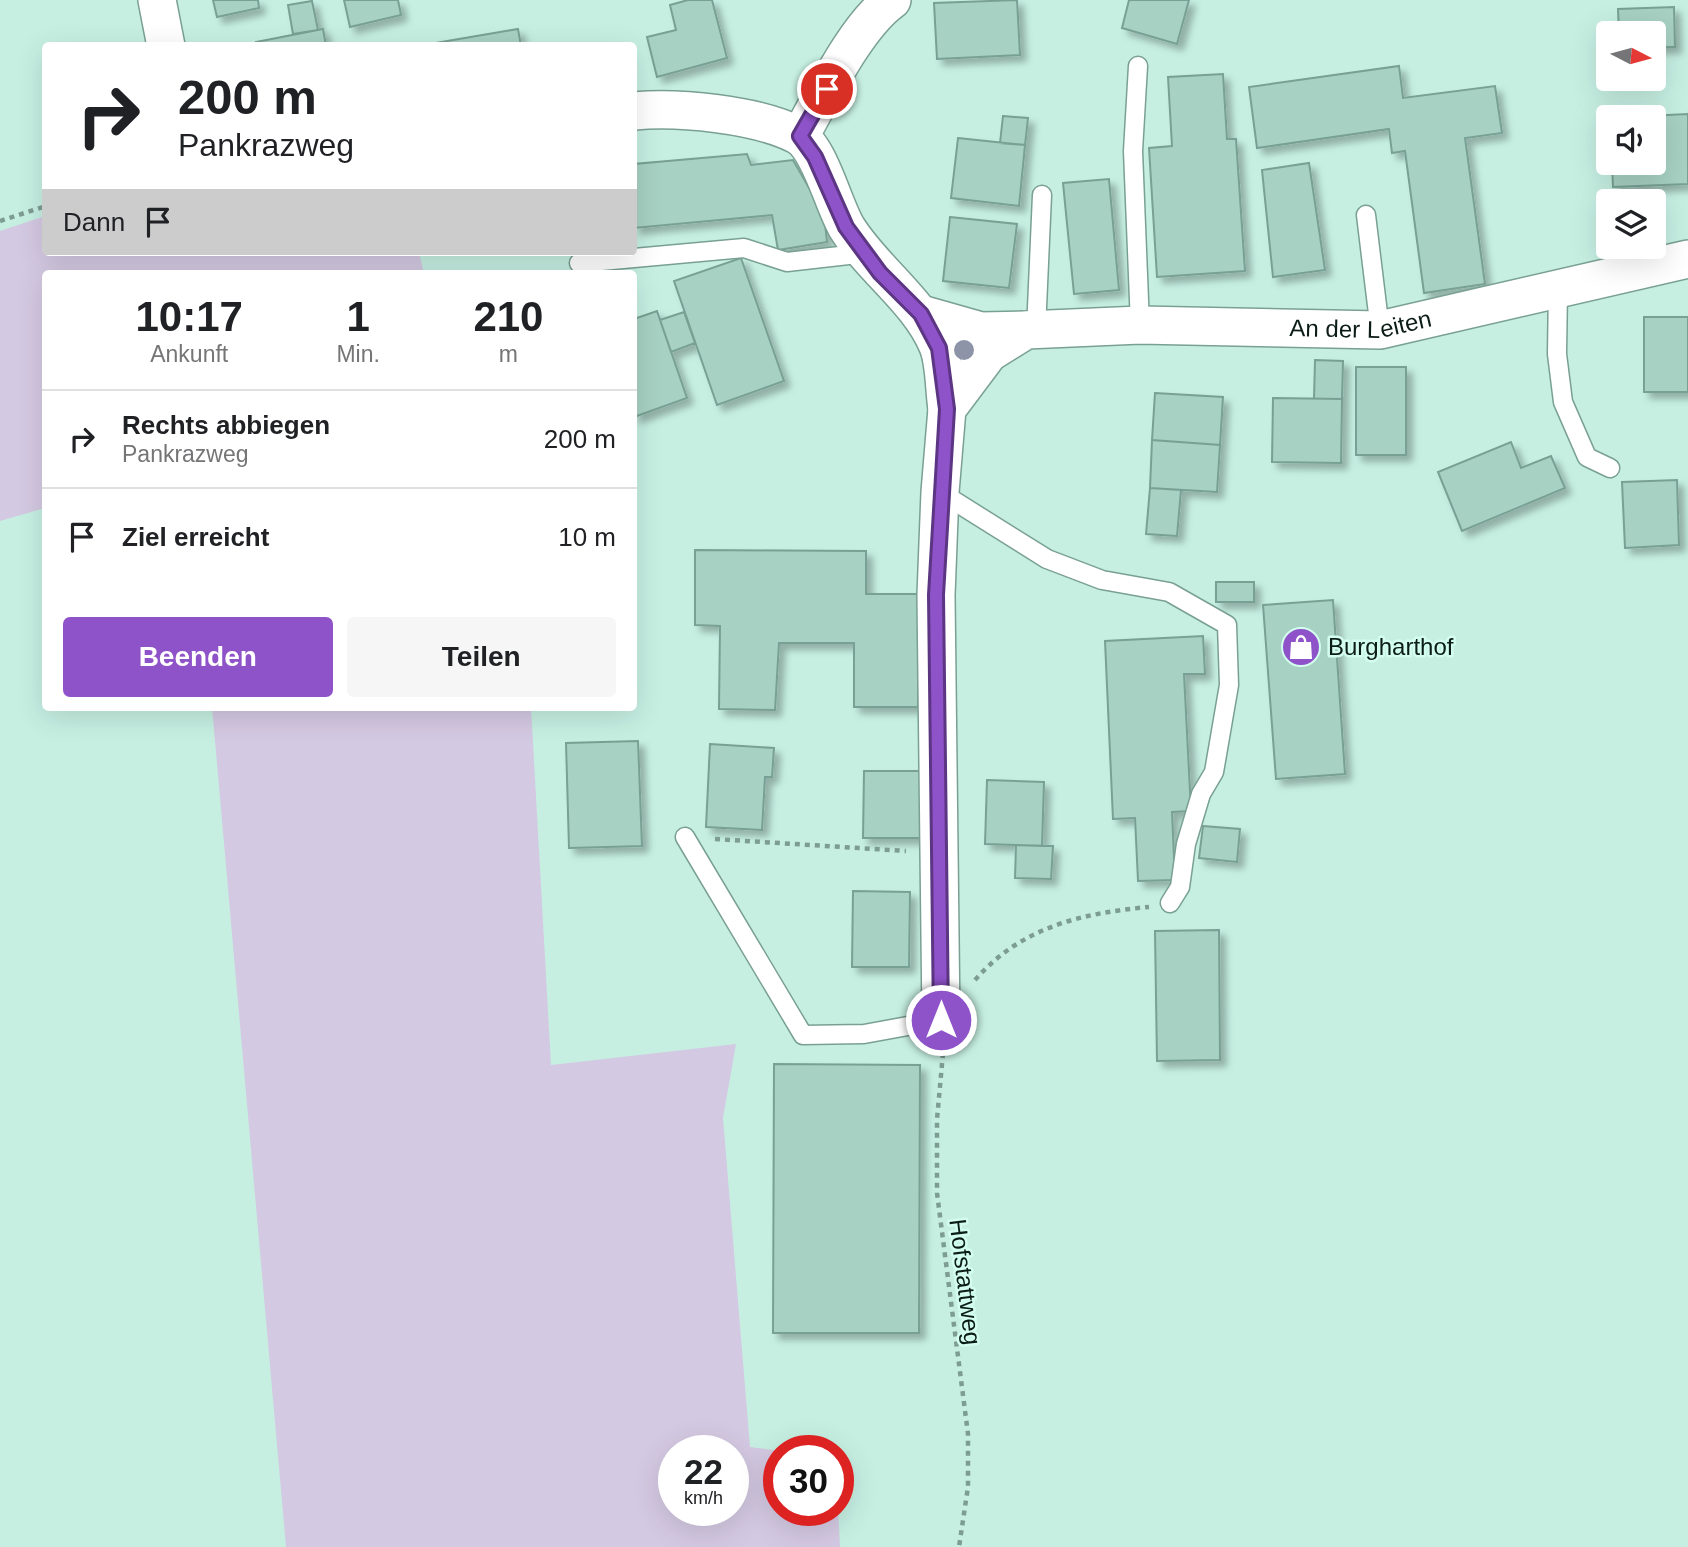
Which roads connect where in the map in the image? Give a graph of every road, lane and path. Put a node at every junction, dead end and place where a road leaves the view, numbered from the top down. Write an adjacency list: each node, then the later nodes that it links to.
1 (157, 0): 3 (street)
2 (892, 0): 6 (street)
3 (165, 42)
4 (1138, 66): 16 (lane)
5 (637, 111): 6 (street)
6 (800, 136): 11 (street)
7 (1042, 195): 17 (lane)
8 (42, 207): 10 (path)
9 (1366, 215): 18 (lane)
10 (0, 221)
11 (866, 253): 13 (lane); 15 (street)
12 (1688, 259): 14 (street, An der Leiten)
13 (579, 263)
14 (1558, 289): 18 (street, An der Leiten); 20 (lane)
15 (921, 314): 17 (street, An der Leiten); 19 (street)
16 (1140, 325): 17 (street, An der Leiten); 18 (street, An der Leiten)
17 (1031, 330): 19 (street, An der Leiten)
18 (1380, 330)
19 (947, 409): 21 (street)
20 (1610, 468)
21 (940, 492): 23 (street); 24 (lane)
22 (685, 837): 23 (path); 25 (lane)
23 (942, 853): 25 (street)
24 (1170, 903): 25 (path)
25 (941, 1020): 26 (path, Hofstattweg)
26 (959, 1547)

